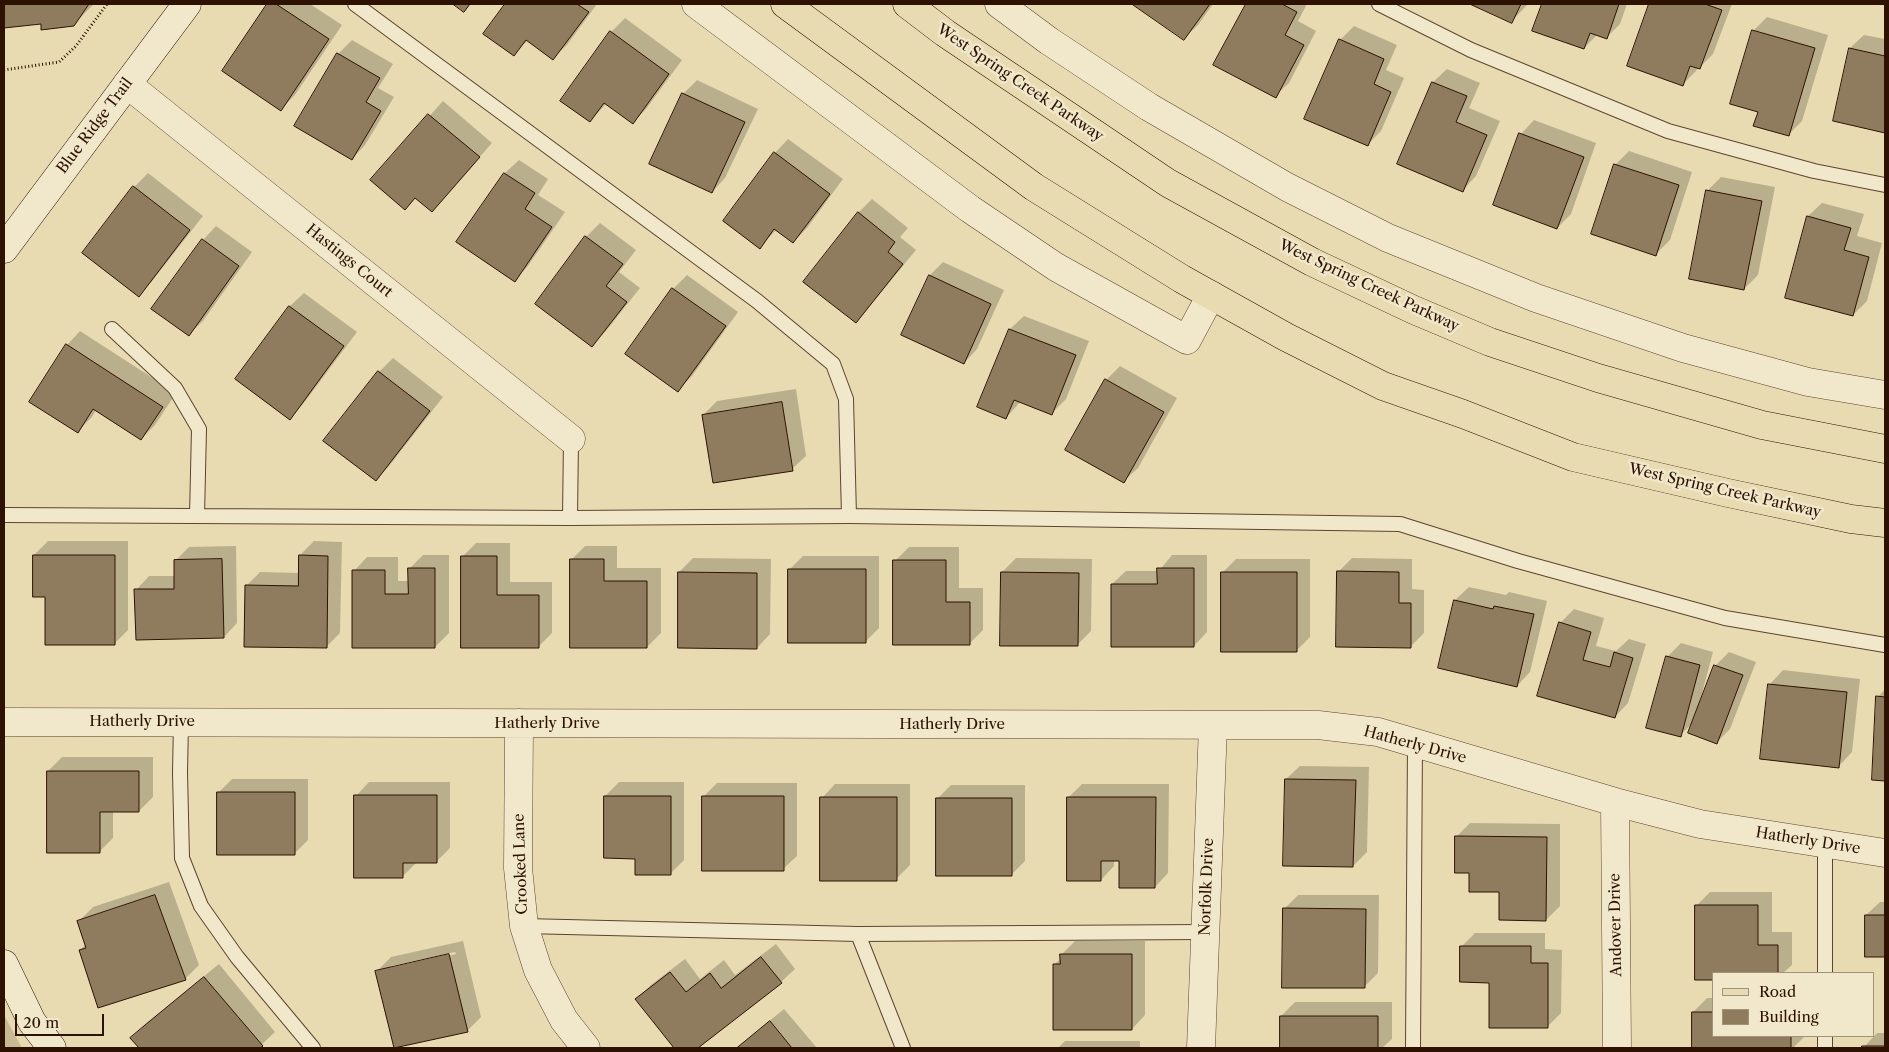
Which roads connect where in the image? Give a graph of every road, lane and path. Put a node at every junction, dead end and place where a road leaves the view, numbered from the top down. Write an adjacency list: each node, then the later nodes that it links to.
1 (107, 4): 10 (path)
2 (187, 4): 11 (street, Blue Ridge Trail)
3 (355, 4): 21 (lane)
4 (696, 4): 14 (street)
5 (785, 4): 14 (main road, West Spring Creek Parkway)
6 (907, 4): 18 (main road, West Spring Creek Parkway)
7 (999, 4): 16 (street)
8 (1379, 4): 9 (lane)
9 (1400, 9): 12 (lane)
10 (4, 70)
11 (126, 84): 13 (street, Blue Ridge Trail); 17 (street, Hastings Court)
12 (1885, 185)
13 (4, 249)
14 (1212, 295): 23 (main road, West Spring Creek Parkway)
15 (112, 329): 20 (lane)
16 (1885, 395)
17 (571, 439): 22 (lane)
18 (1885, 449)
19 (4, 515): 20 (lane)
20 (197, 516): 22 (lane)
21 (849, 516): 22 (lane); 24 (lane)
22 (570, 518)
23 (1885, 523)
24 (1885, 645)
25 (4, 722): 26 (street, Hatherly Drive)
26 (181, 722): 27 (street, Hatherly Drive); 39 (lane)
27 (519, 723): 28 (street, Hatherly Drive); 33 (street, Crooked Lane)
28 (1213, 725): 29 (street, Hatherly Drive); 34 (street, Norfolk Drive)
29 (1415, 743): 30 (street, Hatherly Drive); 43 (lane)
30 (1615, 802): 31 (street, Hatherly Drive); 44 (street, Andover Drive)
31 (1825, 843): 32 (street, Hatherly Drive); 37 (lane)
32 (1885, 852)
33 (524, 926): 35 (lane); 40 (street, Crooked Lane)
34 (1205, 932): 35 (lane); 42 (street, Norfolk Drive)
35 (858, 934): 41 (lane)
36 (4, 964): 38 (street)
37 (1825, 972)
38 (52, 1048)
39 (313, 1048)
40 (586, 1048)
41 (904, 1048)
42 (1201, 1048)
43 (1413, 1048)
44 (1617, 1048)

